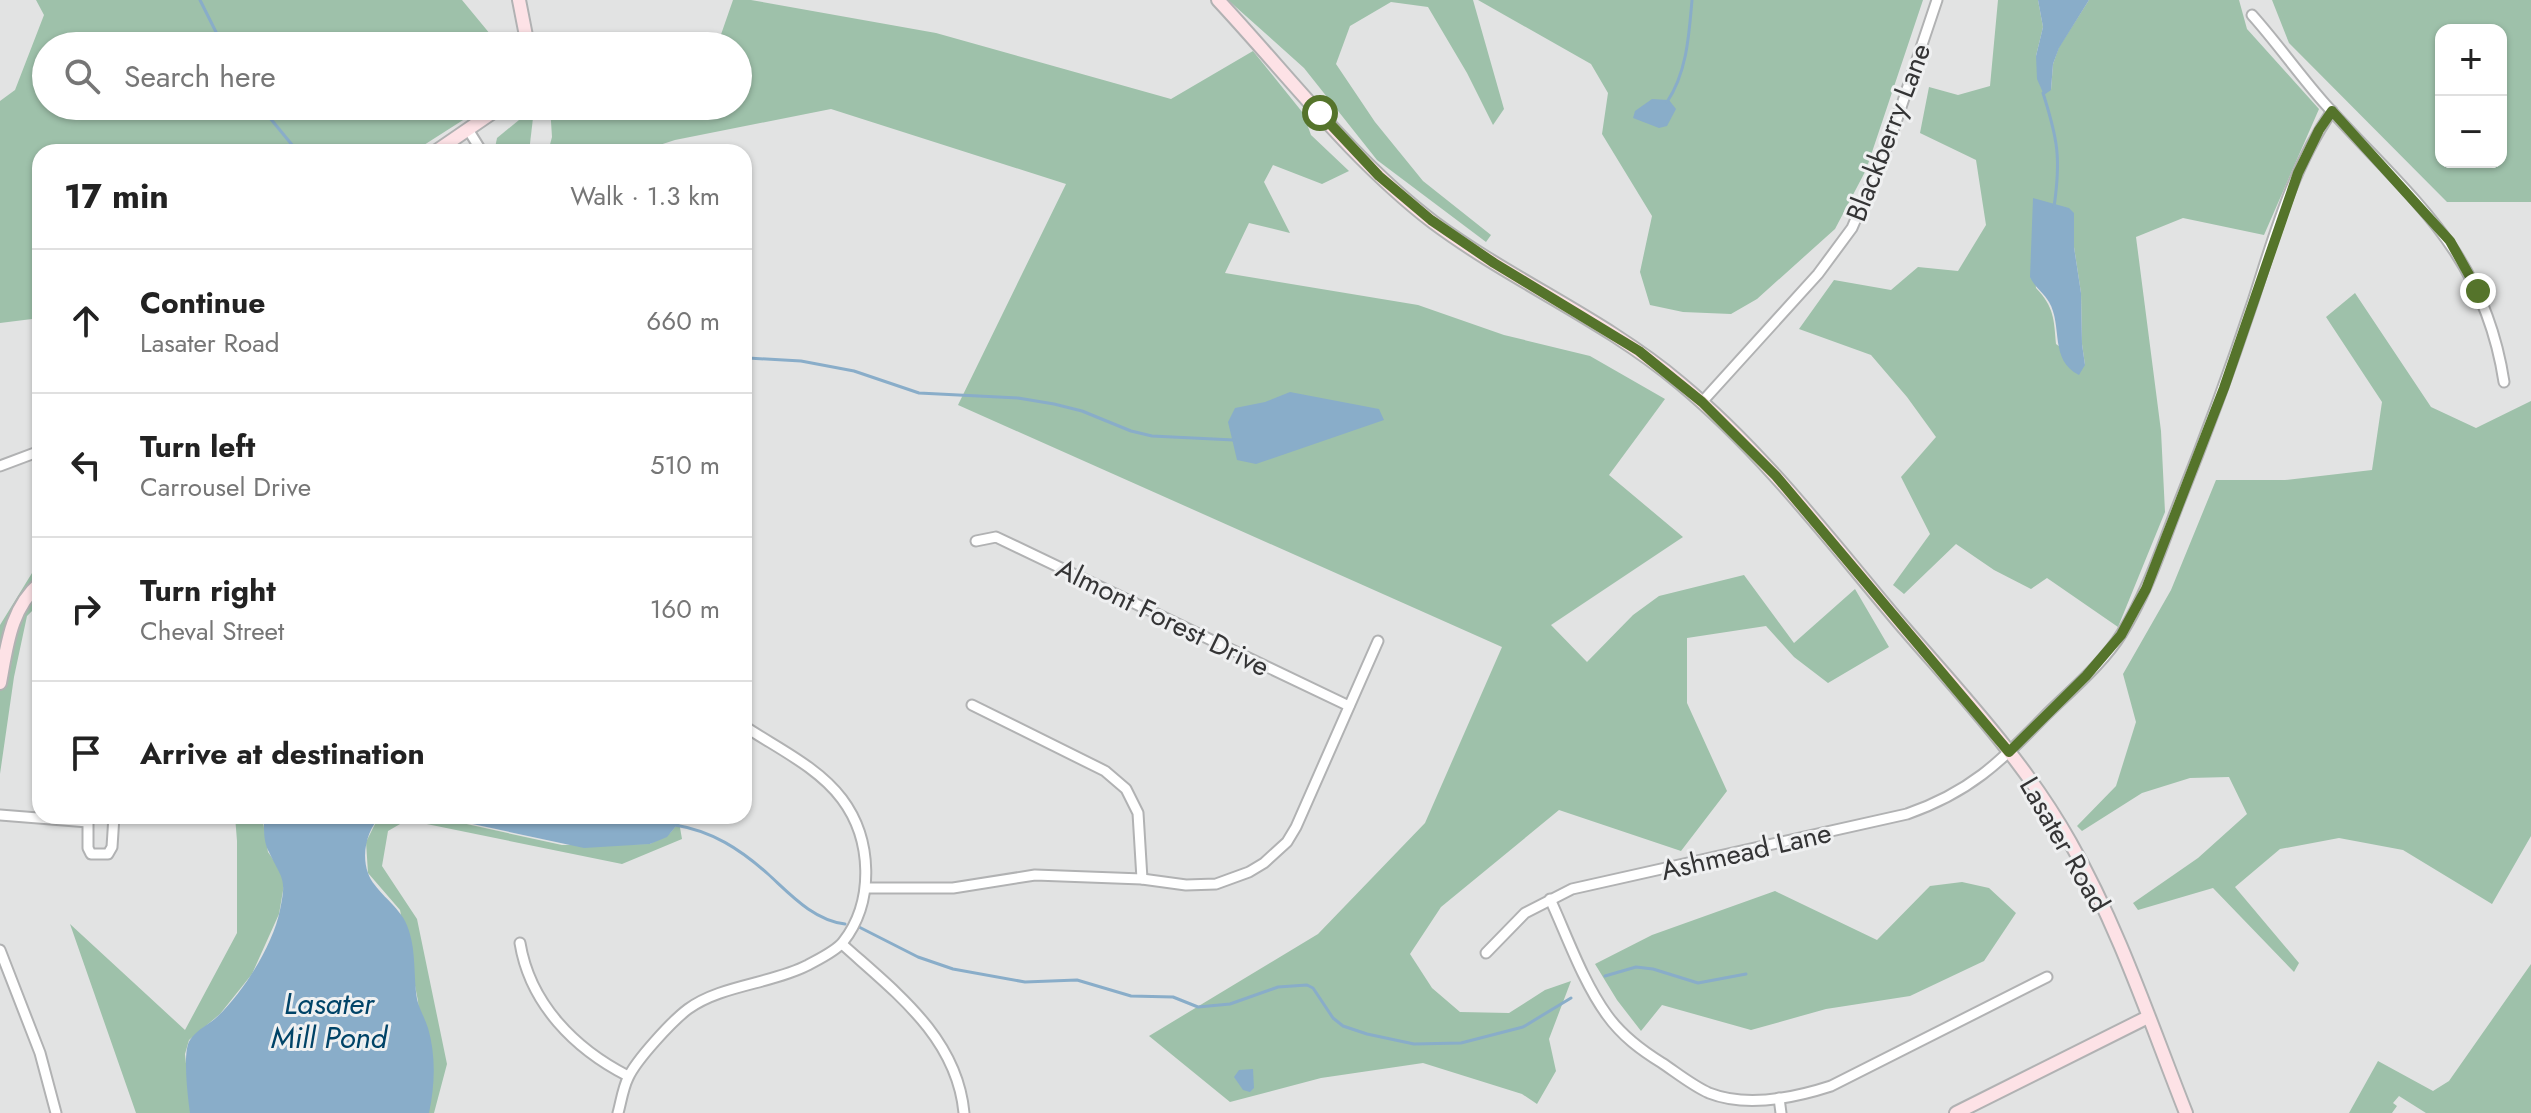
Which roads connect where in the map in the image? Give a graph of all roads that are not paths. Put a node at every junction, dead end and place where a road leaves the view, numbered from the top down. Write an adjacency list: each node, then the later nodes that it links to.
1 (519, 0): 5 (street)
2 (1218, 0): 12 (street, Lasater Road)
3 (1937, 0): 12 (street, Blackberry Lane)
4 (2252, 15): 6 (street)
5 (525, 32)
6 (2332, 111): 11 (street); 22 (street, Ashmead Lane)
7 (484, 120): 8 (street)
8 (469, 131): 9 (street); 10 (street)
9 (448, 144)
10 (477, 144)
11 (2504, 382)
12 (1702, 402): 22 (street, Lasater Road)
13 (32, 454): 14 (street)
14 (0, 466)
15 (976, 541): 20 (street, Almont Forest Drive)
16 (32, 591): 18 (street)
17 (1378, 641): 20 (street)
18 (0, 683)
19 (972, 705): 27 (street)
20 (1349, 706): 27 (street)
21 (752, 731): 28 (street)
22 (2009, 752): 29 (street, Ashmead Lane); 35 (street, Lasater Road)
23 (0, 815): 24 (street)
24 (32, 816)
25 (88, 824): 26 (street)
26 (113, 824)
27 (1142, 879): 28 (street)
28 (866, 888): 31 (street)
29 (1550, 899): 33 (street, Ashmead Lane); 37 (street)
30 (520, 943): 36 (street)
31 (842, 944): 36 (street); 40 (street)
32 (0, 950): 38 (street)
33 (1486, 953)
34 (2047, 977): 37 (street)
35 (2148, 1017): 42 (street); 43 (street, Lasater Road)
36 (628, 1076): 39 (street)
37 (1779, 1098): 41 (street)
38 (56, 1113)
39 (618, 1113)
40 (964, 1113)
41 (1781, 1113)
42 (1956, 1113)
43 (2186, 1113)

